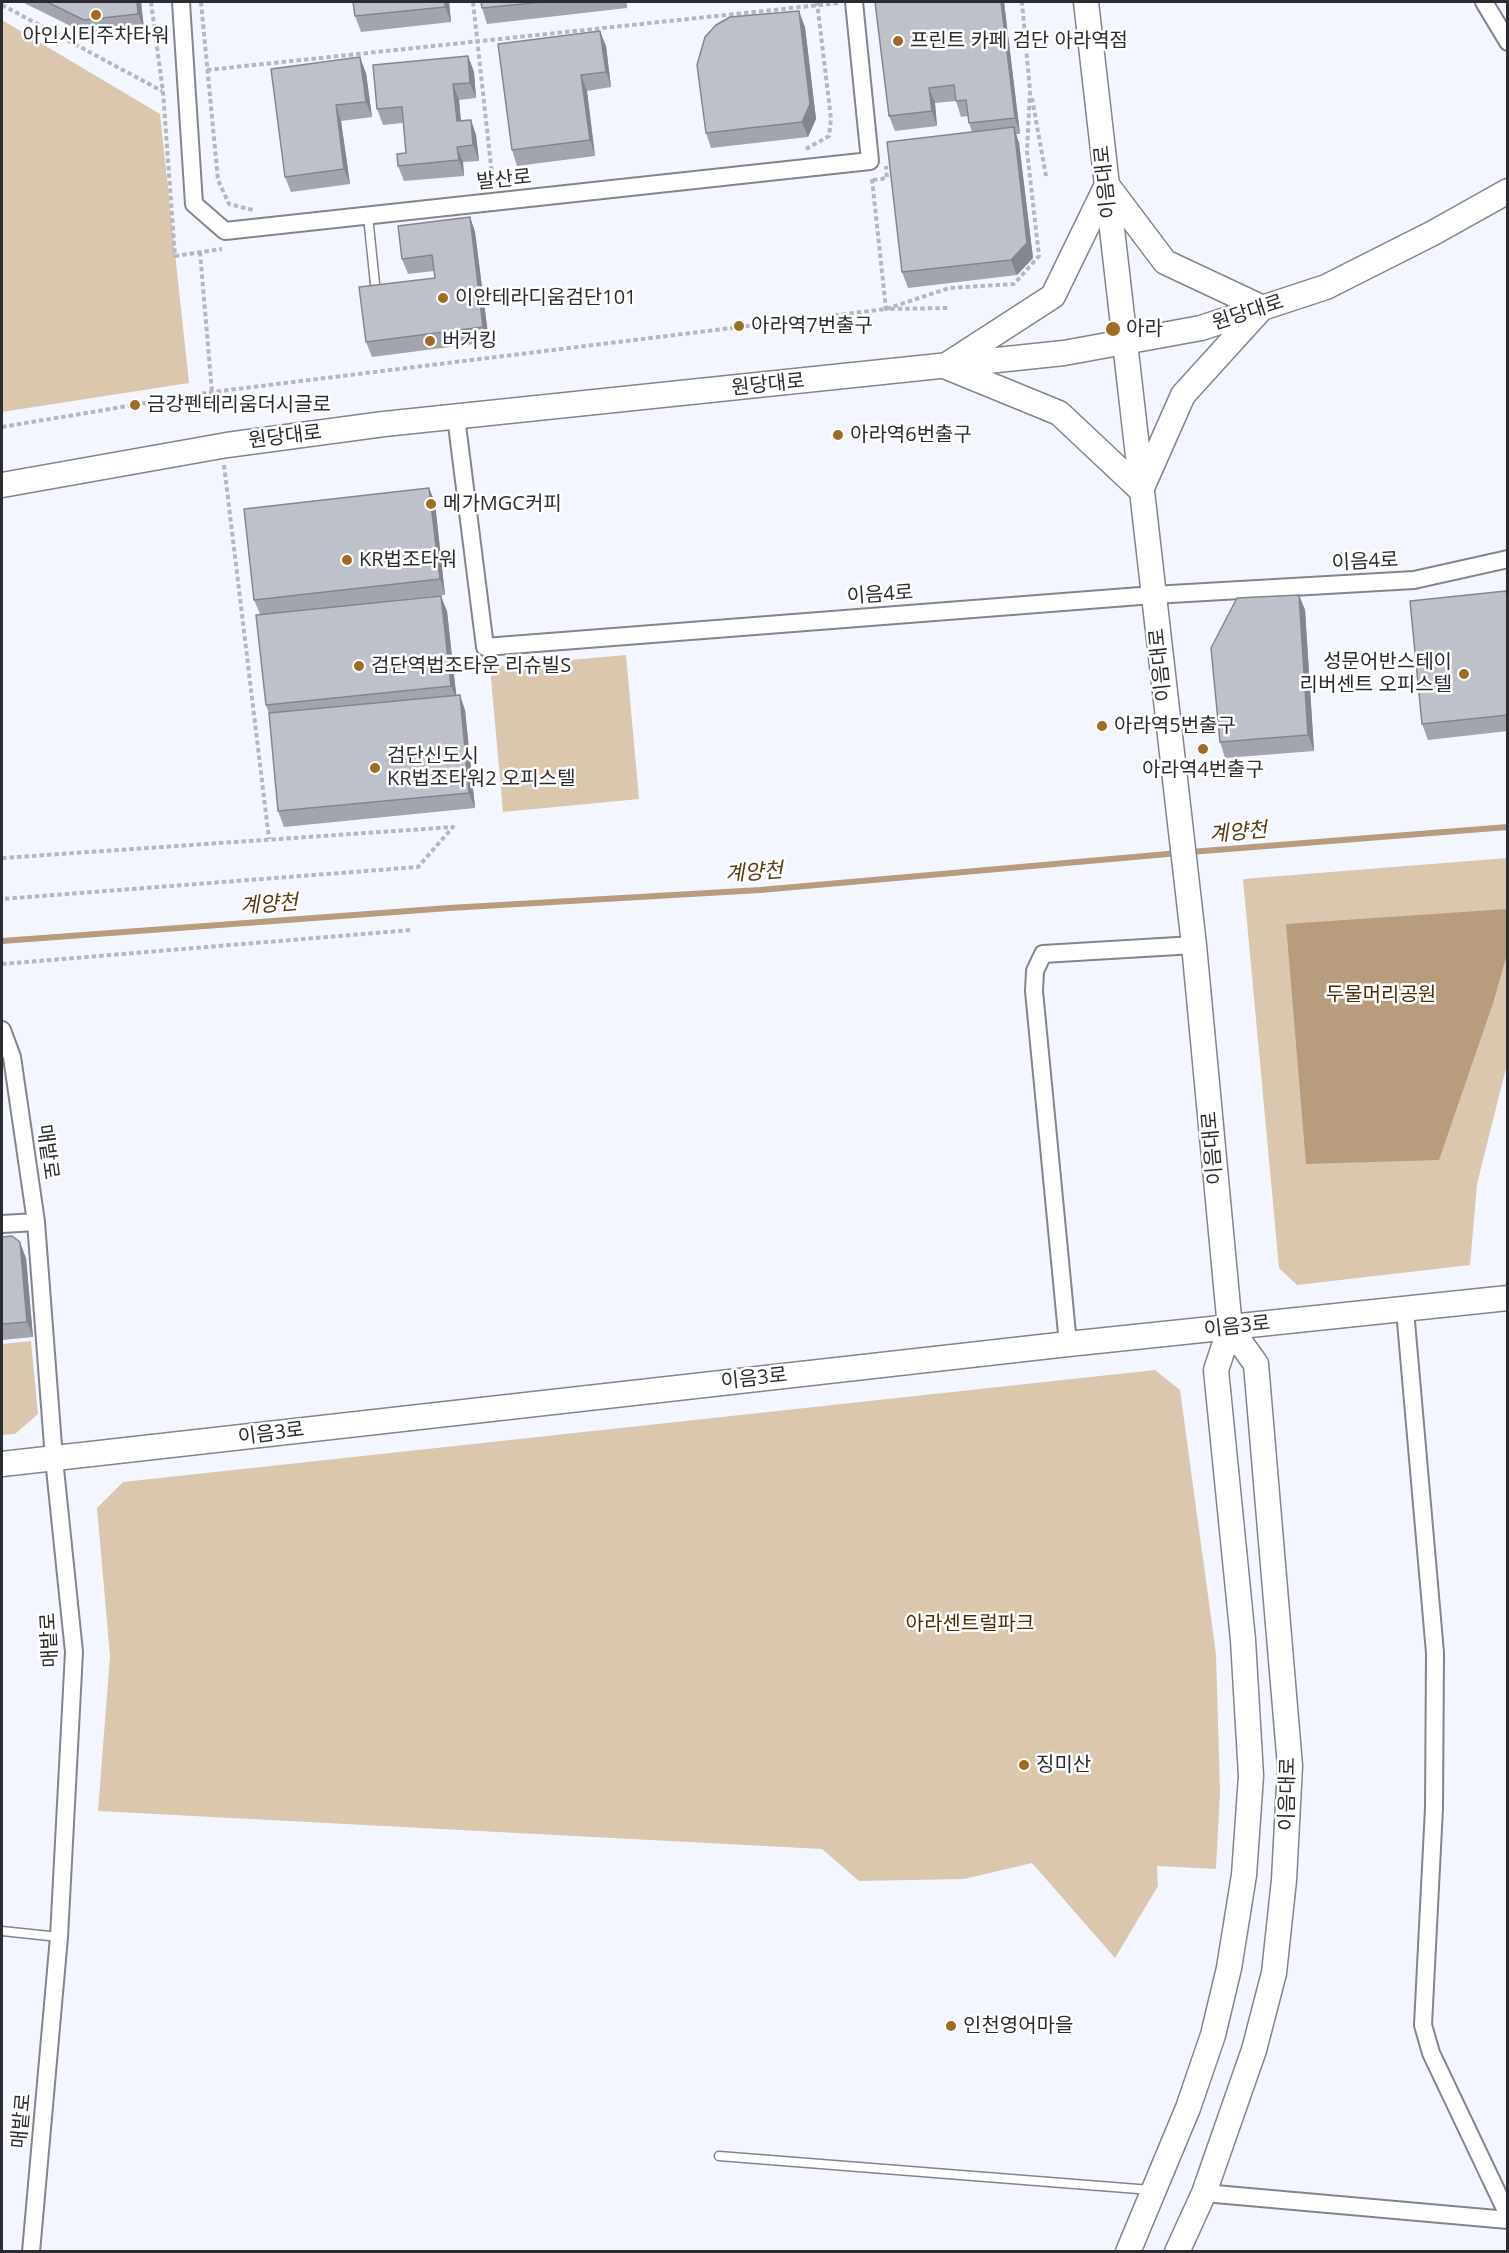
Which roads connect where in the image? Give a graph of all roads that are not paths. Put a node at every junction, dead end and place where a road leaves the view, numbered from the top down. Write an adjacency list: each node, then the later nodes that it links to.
1 (181, 2): 8 (street, 발산로)
2 (854, 2): 8 (street, 발산로)
3 (1086, 2): 6 (main road, 이음대로)
4 (1484, 2): 5 (street)
5 (1508, 42)
6 (1107, 185): 10 (main road); 11 (main road, 이음대로); 12 (main road)
7 (1508, 191): 10 (main road, 원당대로)
8 (368, 216): 9 (lane)
9 (375, 284)
10 (1263, 308): 11 (main road, 원당대로); 15 (main road)
11 (1124, 342): 12 (main road, 원당대로); 15 (main road, 이음대로)
12 (945, 366): 13 (main road, 원당대로); 15 (main road)
13 (456, 417): 14 (main road, 원당대로); 17 (street, 이음4로)
14 (2, 485)
15 (1141, 490): 17 (main road, 이음대로)
16 (1508, 559): 17 (street, 이음4로)
17 (1153, 595): 18 (main road, 이음대로)
18 (1194, 945): 24 (main road, 이음대로); 25 (street)
19 (2, 1029): 20 (street, 매밭로)
20 (36, 1222): 21 (street); 26 (street, 매밭로)
21 (2, 1224)
22 (1508, 1298): 23 (main road, 이음3로)
23 (1405, 1310): 24 (main road, 이음3로); 33 (street)
24 (1230, 1328): 25 (main road, 이음3로); 31 (main road, 이음대로); 32 (main road, 이음대로)
25 (1068, 1344): 26 (main road, 이음3로)
26 (54, 1459): 27 (main road, 이음3로); 29 (street, 매밭로)
27 (2, 1464)
28 (2, 1931): 29 (lane)
29 (59, 1937): 35 (street, 매밭로)
30 (718, 2156): 31 (lane)
31 (1155, 2190): 36 (main road, 이음대로)
32 (1204, 2193): 34 (street); 37 (main road, 이음대로)
33 (1508, 2215)
34 (1508, 2220)
35 (31, 2252)
36 (1128, 2252)
37 (1177, 2252)

